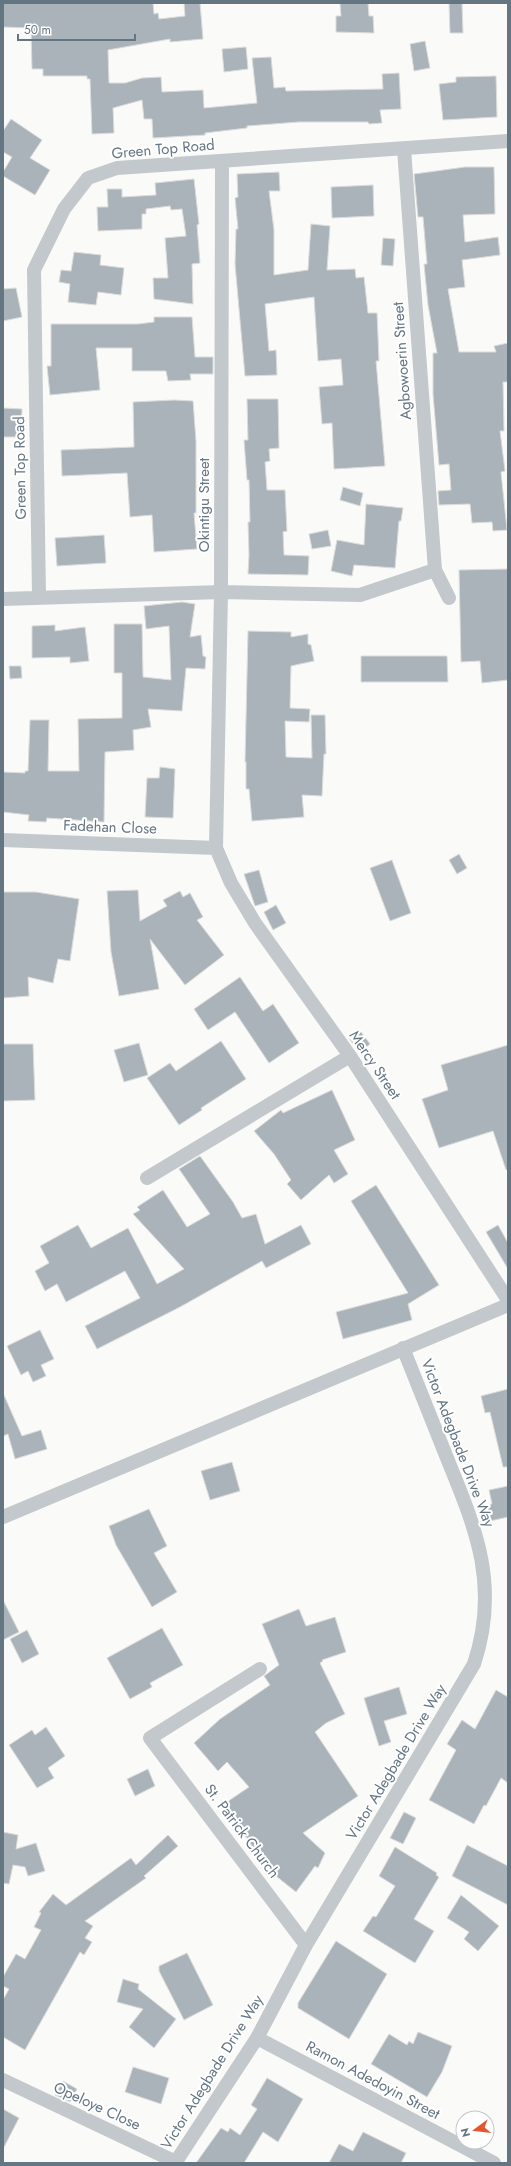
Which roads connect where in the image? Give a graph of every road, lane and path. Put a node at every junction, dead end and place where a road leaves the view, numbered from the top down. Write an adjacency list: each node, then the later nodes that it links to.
1 (508, 141): 2 (street, Green Top Road)
2 (404, 149): 3 (street, Green Top Road); 4 (street, Agbowoerin Street)
3 (222, 162): 5 (street, Okintigu Street); 6 (street, Green Top Road)
4 (435, 570): 5 (street); 7 (street)
5 (221, 592): 6 (street); 10 (street, Okintigu Street)
6 (39, 596): 8 (street)
7 (449, 598)
8 (3, 599)
9 (3, 840): 10 (street, Fadehan Close)
10 (216, 848): 11 (street, Mercy Street)
11 (350, 1056): 12 (street); 13 (street, Mercy Street)
12 (147, 1178)
13 (508, 1300)
14 (508, 1305): 15 (street)
15 (403, 1348): 16 (street); 18 (street, Victor Adegbade Drive Way)
16 (3, 1517)
17 (260, 1669): 18 (street, St. Patrick Church)
18 (306, 1946): 19 (street, Victor Adegbade Drive Way)
19 (257, 2038): 21 (street, Victor Adegbade Drive Way); 22 (street, Ramon Adedoyin Street)
20 (3, 2080): 21 (street, Opeloye Close)
21 (175, 2163)
22 (494, 2163)

